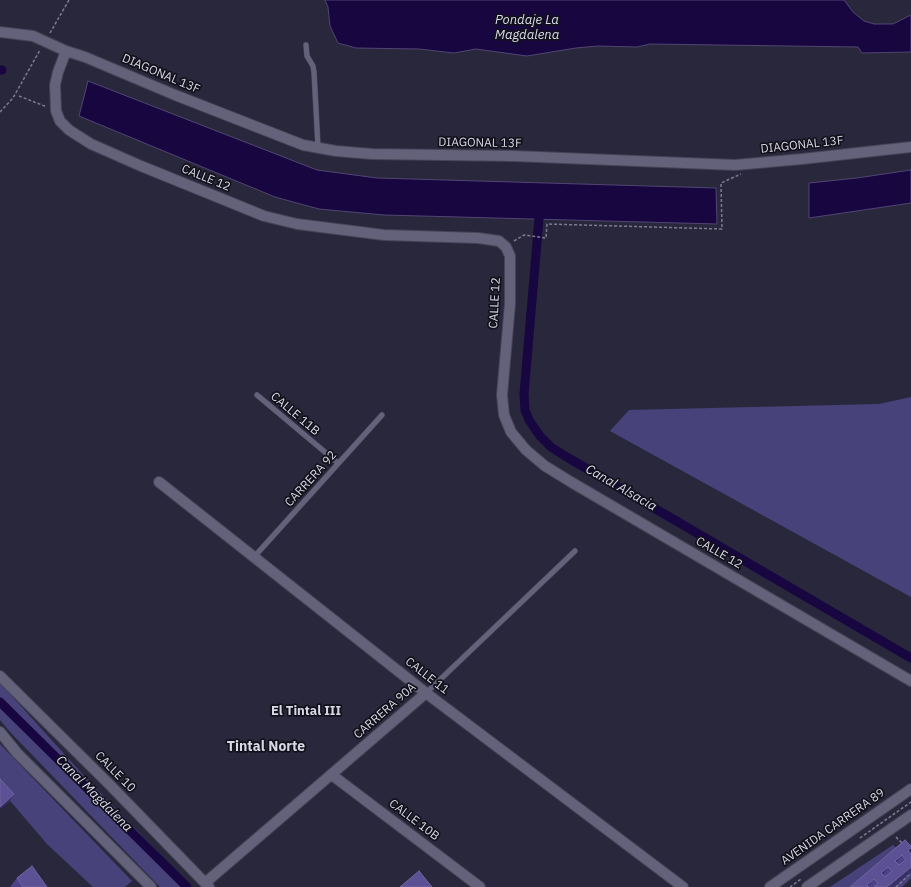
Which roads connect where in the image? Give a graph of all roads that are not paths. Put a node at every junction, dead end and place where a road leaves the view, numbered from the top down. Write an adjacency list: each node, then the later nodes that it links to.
1 (0, 32): 3 (street, DIAGONAL 13F)
2 (306, 45): 5 (lane)
3 (66, 51): 5 (street, DIAGONAL 13F); 13 (street, CALLE 12)
4 (911, 146): 5 (street, DIAGONAL 13F)
5 (318, 147)
6 (257, 395): 8 (lane, CALLE 11B)
7 (382, 415): 8 (lane, CARRERA 92)
8 (338, 463): 11 (lane, CARRERA 92)
9 (158, 482): 11 (street, CALLE 11)
10 (575, 551): 14 (lane, CARRERA 90A)
11 (254, 557): 14 (street, CALLE 11)
12 (0, 676): 19 (street, CALLE 10)
13 (911, 681)
14 (426, 693): 16 (street, CARRERA 90A); 22 (street, CALLE 11)
15 (0, 732): 20 (street)
16 (332, 775): 19 (street, CARRERA 90A); 21 (street, CALLE 10B)
17 (911, 789): 23 (street, AVENIDA CARRERA 89)
18 (911, 815): 24 (street)
19 (207, 885)
20 (148, 886)
21 (480, 887)
22 (682, 887)
23 (770, 887)
24 (807, 887)

